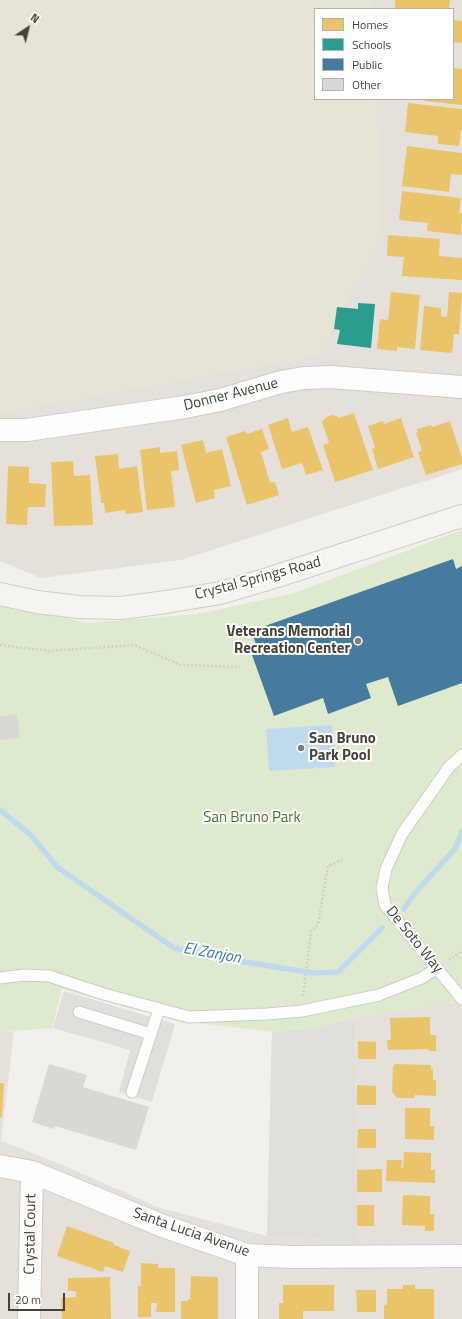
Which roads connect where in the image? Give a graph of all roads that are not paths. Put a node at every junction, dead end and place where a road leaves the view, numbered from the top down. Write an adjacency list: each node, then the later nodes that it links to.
1 (462, 387): 2 (street, Donner Avenue)
2 (0, 430)
3 (462, 516): 4 (main road, Crystal Springs Road)
4 (0, 594)
5 (462, 755): 6 (lane, De Soto Way)
6 (437, 968): 8 (lane, De Soto Way); 9 (lane)
7 (0, 978): 9 (lane)
8 (462, 999)
9 (159, 1009): 11 (lane)
10 (80, 1012): 11 (lane)
11 (151, 1034): 12 (lane)
12 (132, 1092)
13 (0, 1166): 14 (street, Santa Lucia Avenue)
14 (32, 1172): 15 (street, Santa Lucia Avenue); 17 (street, Crystal Court)
15 (246, 1255): 16 (street, Santa Lucia Avenue); 18 (street)
16 (462, 1256)
17 (29, 1319)
18 (247, 1319)

